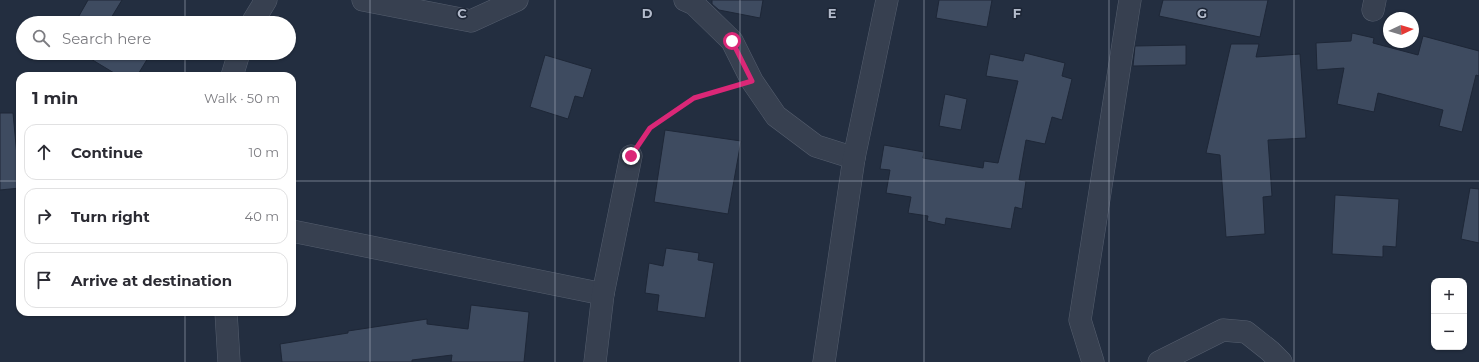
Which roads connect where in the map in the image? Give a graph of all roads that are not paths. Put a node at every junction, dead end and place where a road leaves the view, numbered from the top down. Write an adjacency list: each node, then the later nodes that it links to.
1 (266, 0): 7 (street)
2 (363, 0): 3 (street)
3 (517, 0)
4 (685, 0): 11 (street)
5 (887, 0): 11 (street)
6 (1130, 0): 18 (street)
7 (256, 16)
8 (237, 60): 9 (street)
9 (233, 72)
10 (631, 156): 13 (street)
11 (854, 158): 17 (street)
12 (296, 232): 13 (street)
13 (603, 294): 16 (street)
14 (226, 316): 15 (street)
15 (229, 362)
16 (596, 362)
17 (824, 362)
18 (1093, 362)
19 (1159, 362): 20 (street)
20 (1281, 362)

